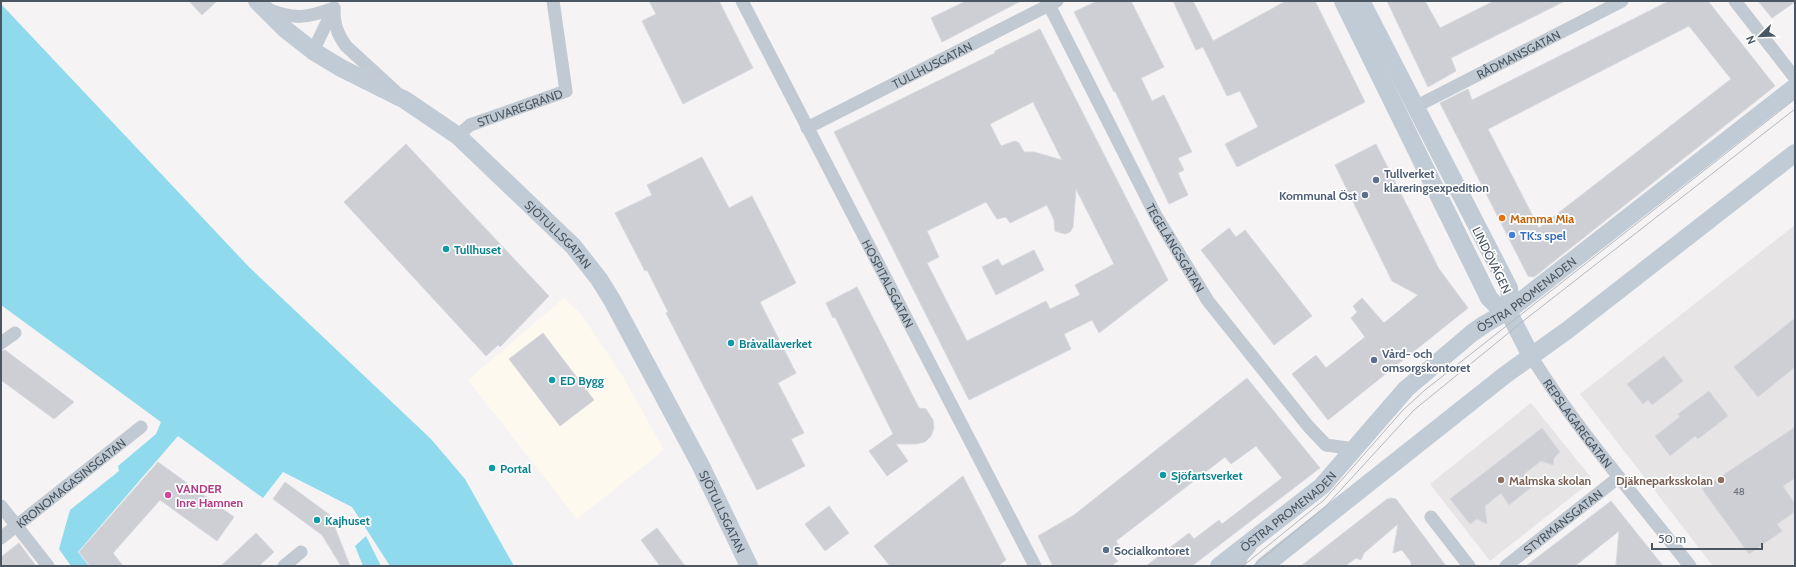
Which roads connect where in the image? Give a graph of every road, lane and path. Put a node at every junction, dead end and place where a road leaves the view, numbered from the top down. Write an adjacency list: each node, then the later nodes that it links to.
1 (553, 1): 16 (street, STUVAREGRÄND)
2 (742, 1): 15 (street, HOSPITALSGATAN)
3 (1343, 1): 18 (main road, LINDÖVÄGEN)
4 (1361, 1): 14 (main road, LINDÖVÄGEN)
5 (1622, 1): 14 (street, RÅDMANSGATAN)
6 (1735, 1): 11 (street)
7 (1051, 2): 15 (street, TULLHUSGATAN); 23 (street, TEGELÄNGSGATAN)
8 (260, 4): 9 (street); 10 (main road, SJÖTULLSGATAN)
9 (336, 4): 10 (street); 13 (street)
10 (313, 51): 13 (main road, SJÖTULLSGATAN)
11 (1795, 78)
12 (1795, 87): 18 (main road, ÖSTRA PROMENADEN)
13 (405, 100): 16 (main road, SJÖTULLSGATAN)
14 (1415, 107): 18 (main road, LINDÖVÄGEN)
15 (807, 128): 33 (street, HOSPITALSGATAN)
16 (458, 136): 32 (main road, SJÖTULLSGATAN)
17 (1795, 153): 21 (main road)
18 (1508, 311): 21 (main road, REPSLAGAREGATAN); 23 (main road, ÖSTRA PROMENADEN)
19 (14, 333): 20 (street)
20 (1, 343)
21 (1531, 356): 24 (street, REPSLAGAREGATAN); 35 (main road)
22 (141, 427): 27 (street, KRONOMAGASINSGATAN)
23 (1355, 449): 34 (main road, ÖSTRA PROMENADEN)
24 (1619, 477): 37 (street, STYRMANSGATAN); 38 (street, REPSLAGAREGATAN)
25 (1, 506): 27 (street)
26 (1431, 517): 36 (street)
27 (16, 526): 28 (street, KRONOMAGASINSGATAN); 30 (street)
28 (1, 538)
29 (301, 552): 31 (street)
30 (48, 566)
31 (284, 566)
32 (749, 566)
33 (1035, 566)
34 (1229, 566)
35 (1264, 566)
36 (1469, 566)
37 (1506, 566)
38 (1690, 566)

